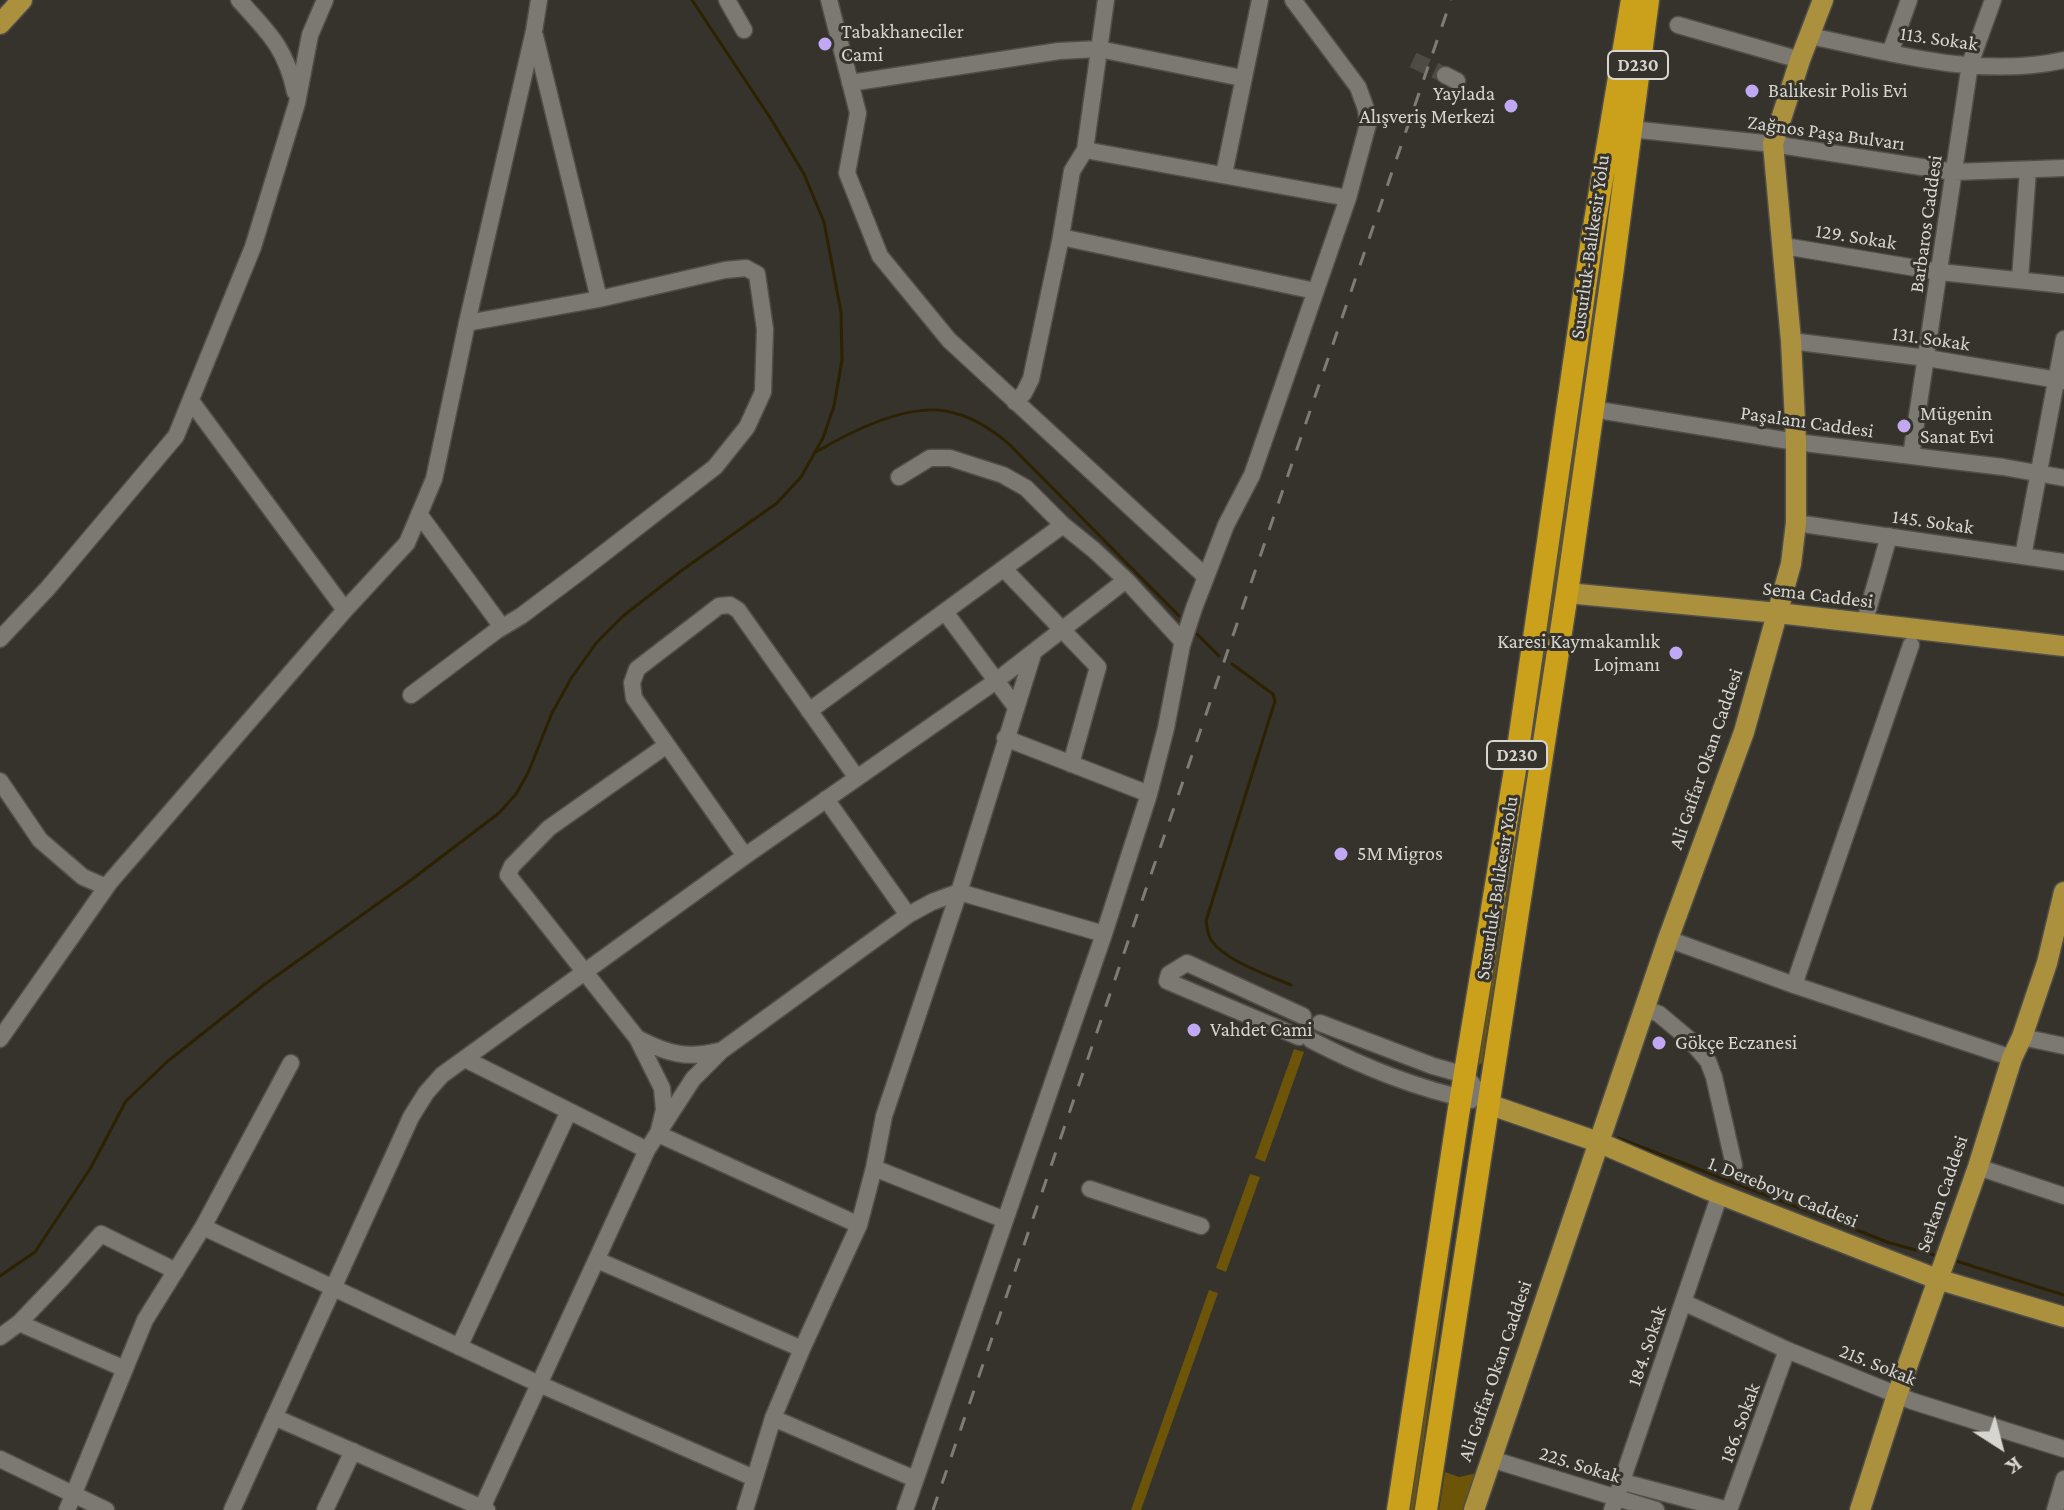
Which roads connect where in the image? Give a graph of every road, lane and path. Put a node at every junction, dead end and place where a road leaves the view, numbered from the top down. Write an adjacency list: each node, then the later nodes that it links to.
1 (22, 0): 17 (main road)
2 (239, 0): 23 (street)
3 (325, 0): 21 (street)
4 (539, 0): 20 (street)
5 (727, 0): 19 (street)
6 (829, 0): 30 (street)
7 (1106, 0): 24 (street)
8 (1260, 0): 29 (street)
9 (1293, 0): 40 (street)
10 (1620, 0): 39 (highway, Susurluk-Balıkesir Yolu)
11 (1632, 0): 39 (highway, Susurluk-Balıkesir Yolu / D230)
12 (1648, 0): 32 (highway, Susurluk-Balıkesir Yolu / D230)
13 (1656, 0): 32 (highway, Susurluk-Balıkesir Yolu)
14 (1823, 0): 22 (main road, Ali Gaffar Okan Caddesi)
15 (1909, 0): 25 (street)
16 (1993, 0): 28 (street, Barbaros Caddesi)
17 (0, 24)
18 (1678, 25): 26 (street)
19 (744, 30)
20 (534, 31): 47 (street); 48 (street)
21 (310, 35): 23 (street); 31 (street)
22 (1810, 36): 25 (street, 113. Sokak); 26 (main road, Ali Gaffar Okan Caddesi)
23 (274, 39): 31 (street)
24 (1099, 49): 29 (street); 30 (street); 34 (street)
25 (1890, 53): 28 (street, 113. Sokak)
26 (1800, 60): 33 (main road, Ali Gaffar Okan Caddesi)
27 (2064, 60): 28 (street, 113. Sokak)
28 (1970, 64): 37 (street, Barbaros Caddesi)
29 (1242, 78): 38 (street)
30 (850, 83): 54 (street)
31 (297, 103): 53 (street)
32 (1630, 129): 33 (street, Zağnos Paşa Bulvarı); 55 (highway, Susurluk-Balıkesir Yolu / D230)
33 (1773, 144): 37 (street, Zağnos Paşa Bulvarı); 42 (main road, Ali Gaffar Okan Caddesi)
34 (1085, 150): 38 (street); 41 (street)
35 (2064, 168): 36 (street, Zağnos Paşa Bulvarı)
36 (2028, 170): 37 (street, Zağnos Paşa Bulvarı); 44 (street)
37 (1954, 172): 43 (street, Barbaros Caddesi)
38 (1224, 174): 40 (street)
39 (1601, 187): 115 (highway, Susurluk-Balıkesir Yolu / D230)
40 (1348, 198): 46 (street)
41 (1061, 237): 46 (street); 54 (street)
42 (1784, 246): 43 (street, 129. Sokak); 50 (main road, Ali Gaffar Okan Caddesi)
43 (1940, 272): 44 (street, 129. Sokak); 51 (street, Barbaros Caddesi)
44 (2020, 279): 45 (street, 129. Sokak)
45 (2064, 285)
46 (1315, 291): 68 (street)
47 (599, 299): 48 (street); 75 (street)
48 (467, 323): 61 (street)
49 (2064, 339): 52 (street)
50 (1791, 341): 51 (street, 131. Sokak); 56 (main road, Ali Gaffar Okan Caddesi)
51 (1927, 358): 52 (street, 131. Sokak); 57 (street, Barbaros Caddesi)
52 (2060, 380): 58 (street)
53 (191, 401): 71 (street); 77 (street)
54 (1015, 402): 68 (street)
55 (1592, 409): 56 (street, Paşalanı Caddesi); 70 (highway, Susurluk-Balıkesir Yolu / D230)
56 (1796, 442): 57 (street, Paşalanı Caddesi); 62 (main road, Ali Gaffar Okan Caddesi)
57 (1911, 456): 58 (street, Paşalanı Caddesi)
58 (2039, 474): 60 (street, Paşalanı Caddesi); 65 (street)
59 (899, 477): 63 (street)
60 (2064, 478)
61 (419, 514): 71 (street); 75 (street)
62 (1796, 523): 64 (street, 145. Sokak); 73 (main road, Ali Gaffar Okan Caddesi)
63 (1063, 525): 67 (street); 69 (street)
64 (1889, 536): 65 (street, 145. Sokak); 74 (street)
65 (2023, 556): 66 (street, 145. Sokak)
66 (2064, 562)
67 (1004, 569): 72 (street); 76 (street)
68 (1205, 576): 78 (street)
69 (1126, 580): 76 (street); 78 (street)
70 (1567, 593): 73 (main road, Sema Caddesi); 117 (highway, Susurluk-Balıkesir Yolu / D230)
71 (345, 610): 94 (street)
72 (945, 612): 82 (street); 85 (street)
73 (1778, 613): 74 (main road, Sema Caddesi); 99 (main road, Ali Gaffar Okan Caddesi)
74 (1864, 624): 80 (main road, Sema Caddesi)
75 (502, 627): 83 (street)
76 (1061, 631): 81 (street); 88 (street)
77 (0, 639)
78 (1183, 642): 91 (street)
79 (1911, 645): 102 (street)
80 (2064, 646)
81 (1033, 654): 82 (street); 84 (street)
82 (996, 681): 84 (street); 89 (street)
83 (411, 695)
84 (1015, 706): 86 (street)
85 (809, 711): 87 (street); 89 (street)
86 (1005, 738): 88 (street); 95 (street)
87 (667, 745): 93 (street); 101 (street)
88 (1071, 764): 91 (street)
89 (857, 778): 92 (street)
90 (0, 781): 94 (street)
91 (1149, 794): 98 (street)
92 (826, 799): 93 (street); 97 (street)
93 (745, 856): 101 (street)
94 (106, 887): 109 (street)
95 (959, 892): 97 (street); 98 (street); 124 (street)
96 (2064, 892): 100 (main road, Serkan Caddesi)
97 (908, 915): 111 (street)
98 (1104, 934): 128 (street)
99 (1668, 939): 102 (street); 103 (main road, Ali Gaffar Okan Caddesi)
100 (2055, 964): 106 (main road, Serkan Caddesi)
101 (585, 973): 107 (street); 113 (street)
102 (1794, 985): 112 (street)
103 (1644, 1008): 120 (main road, Ali Gaffar Okan Caddesi); 122 (street)
104 (1303, 1016): 105 (street); 108 (street); 108 (street)
105 (1320, 1023): 108 (street); 115 (street)
106 (2022, 1037): 110 (street); 112 (main road, Serkan Caddesi)
107 (637, 1038): 111 (street); 119 (street)
108 (1305, 1038): 116 (street)
109 (0, 1039)
110 (2064, 1046)
111 (721, 1051): 119 (street)
112 (2012, 1058): 123 (main road, Serkan Caddesi)
113 (465, 1059): 118 (street); 135 (street)
114 (291, 1063): 131 (street)
115 (1465, 1075): 116 (highway, Susurluk-Balıkesir Yolu / D230); 117 (street)
116 (1461, 1098): 117 (street); 163 (highway, Susurluk-Balıkesir Yolu / D230)
117 (1488, 1104): 120 (main road, 1. Dereboyu Caddesi); 164 (highway, Susurluk-Balıkesir Yolu / D230)
118 (569, 1111): 121 (street); 140 (street)
119 (658, 1134): 121 (street); 129 (street)
120 (1598, 1142): 127 (main road, 1. Dereboyu Caddesi); 151 (main road, Ali Gaffar Okan Caddesi)
121 (647, 1150): 132 (street)
122 (1734, 1165)
123 (1978, 1167): 126 (street); 134 (main road, Serkan Caddesi)
124 (874, 1168): 128 (street); 129 (street)
125 (1090, 1189): 130 (street)
126 (2064, 1193)
127 (1720, 1194): 134 (main road, 1. Dereboyu Caddesi); 136 (street, 184. Sokak)
128 (1005, 1220): 153 (street)
129 (859, 1225): 141 (street)
130 (1201, 1226)
131 (203, 1227): 133 (street); 135 (street)
132 (597, 1260): 141 (street); 144 (street)
133 (176, 1271): 138 (street); 143 (street)
134 (1937, 1279): 137 (main road, 1. Dereboyu Caddesi); 145 (main road, Serkan Caddesi)
135 (332, 1287): 140 (street); 146 (street)
136 (1683, 1302): 142 (street, 215. Sokak); 155 (street, 184. Sokak)
137 (2064, 1317)
138 (19, 1323): 139 (street); 143 (street)
139 (0, 1337)
140 (459, 1347): 144 (street)
141 (802, 1349): 147 (street)
142 (1787, 1350): 145 (street, 215. Sokak); 167 (street, 186. Sokak)
143 (125, 1369): 156 (street)
144 (539, 1384): 152 (street); 157 (street)
145 (1897, 1395): 148 (street, 215. Sokak); 168 (main road, Serkan Caddesi)
146 (274, 1417): 149 (street); 159 (street)
147 (773, 1418): 152 (street); 153 (street)
148 (2064, 1449)
149 (353, 1451): 157 (street); 160 (street)
150 (0, 1459): 156 (street)
151 (1491, 1459): 155 (street, 225. Sokak); 165 (main road, Ali Gaffar Okan Caddesi)
152 (754, 1478): 161 (street)
153 (915, 1479): 162 (street)
154 (2064, 1479): 169 (street)
155 (1617, 1496): 166 (street, 225. Sokak); 167 (street, 225. Sokak)
156 (70, 1502): 158 (street)
157 (483, 1509)
158 (106, 1510)
159 (232, 1510)
160 (325, 1510)
161 (745, 1510)
162 (905, 1510)
163 (1398, 1510)
164 (1426, 1510)
165 (1474, 1510)
166 (1656, 1510)
167 (1729, 1510)
168 (1860, 1510)
169 (2055, 1510)

